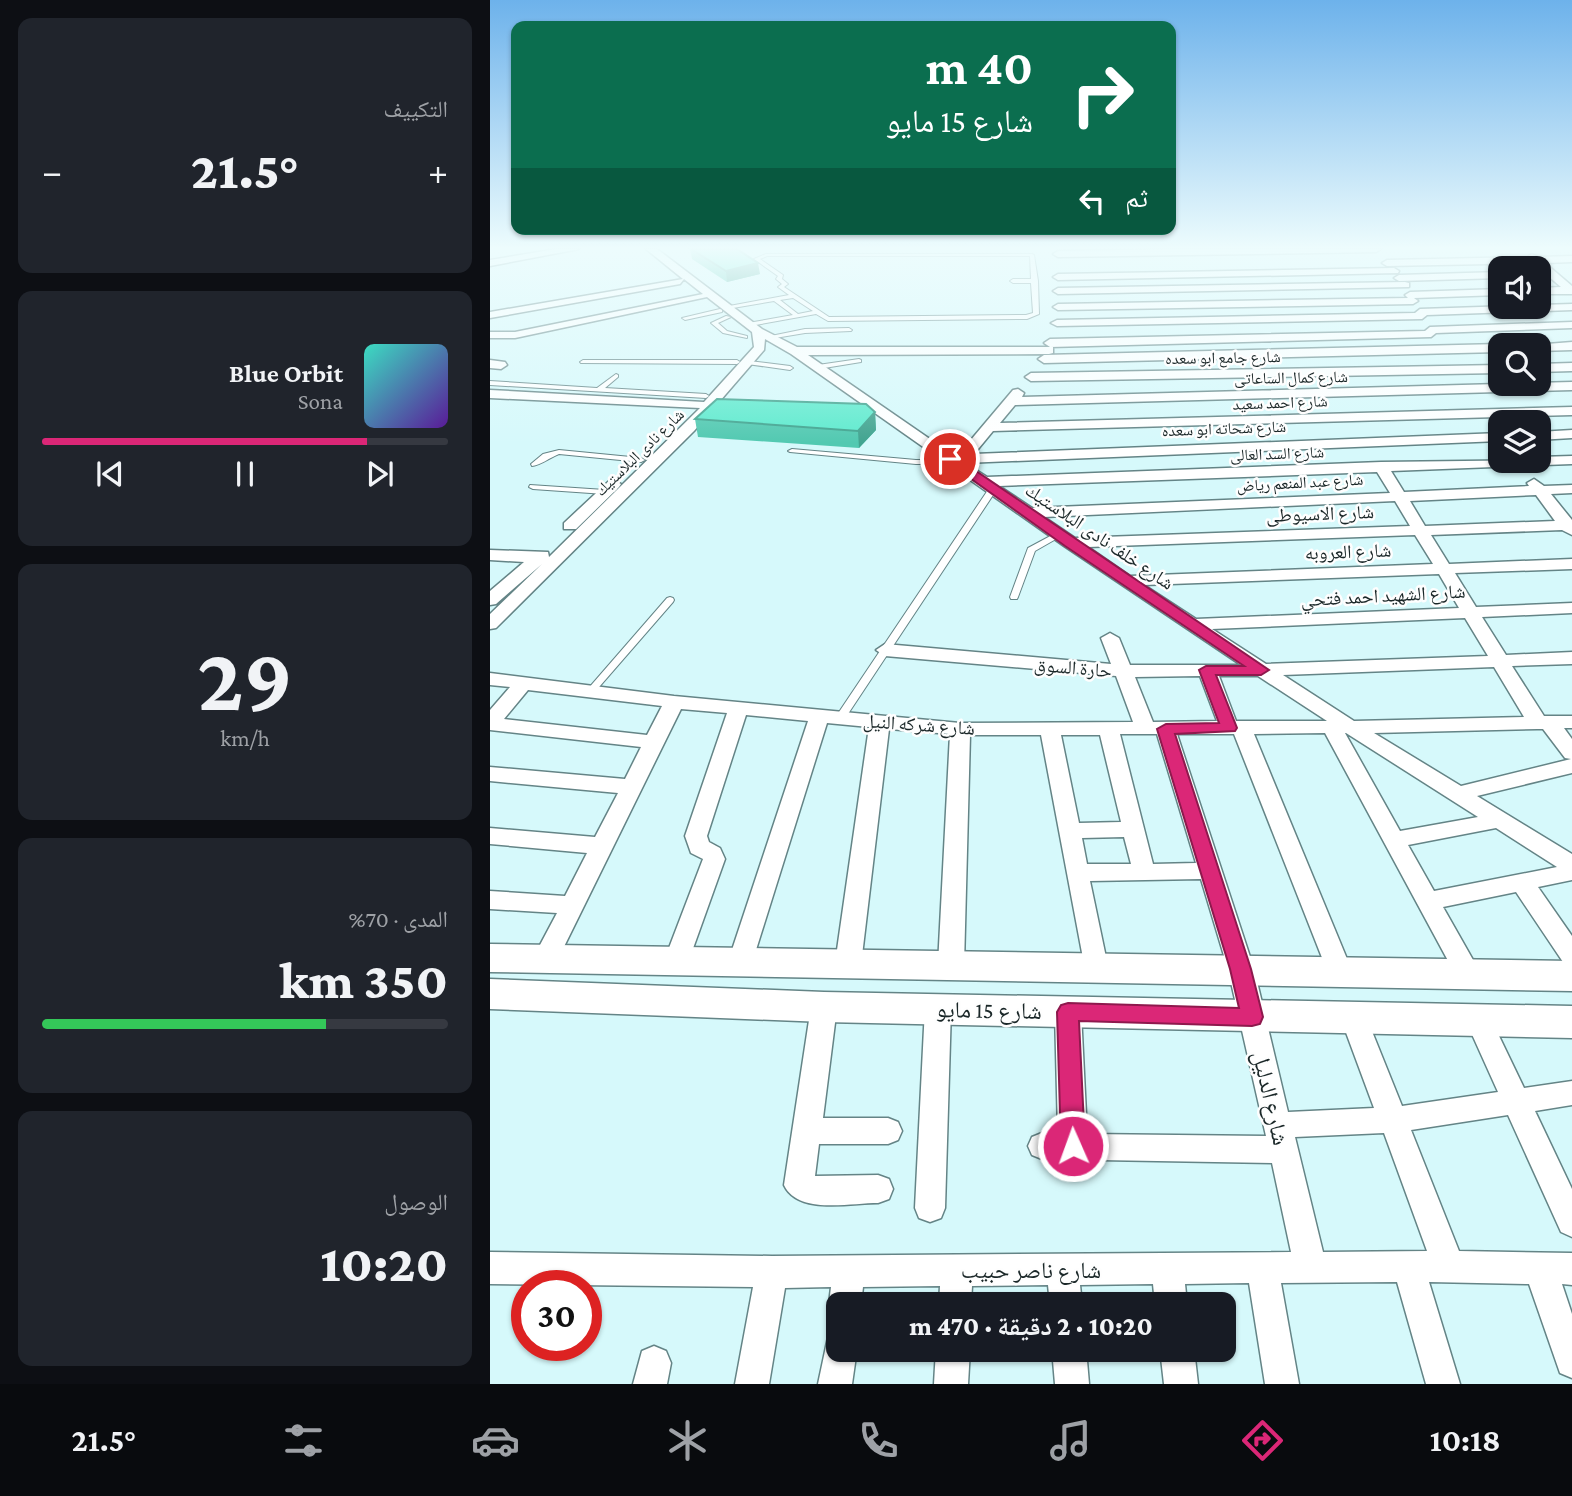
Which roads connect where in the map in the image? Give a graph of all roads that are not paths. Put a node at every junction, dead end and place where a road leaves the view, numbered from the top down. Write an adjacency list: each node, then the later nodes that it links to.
1 (620, 314): 21 (street)
2 (714, 314): 14 (lane)
3 (723, 314): 19 (lane)
4 (727, 314): 19 (street)
5 (795, 314): 13 (lane)
6 (809, 314): 13 (lane)
7 (818, 314): 8 (lane)
8 (1036, 314)
9 (1058, 314): 16 (street)
10 (1215, 314): 15 (street)
11 (1421, 314): 12 (street); 15 (street); 20 (street)
12 (1430, 314)
13 (798, 316): 19 (lane)
14 (685, 318)
15 (1218, 321): 16 (street); 22 (street)
16 (1057, 323): 28 (street)
17 (1572, 326): 20 (street)
18 (849, 330): 19 (lane)
19 (755, 332): 27 (street, شارع خلف نادى البلاستيك); 32 (street, شارع نادى البلاستيك)
20 (1430, 332): 22 (street); 26 (street)
21 (490, 335)
22 (1226, 339): 28 (street)
23 (1572, 346): 24 (street)
24 (1551, 347)
25 (1488, 348): 26 (street)
26 (1439, 350): 29 (street); 39 (street)
27 (794, 351): 28 (street); 33 (street, شارع خلف نادى البلاستيك)
28 (1048, 351): 29 (street); 43 (street)
29 (1272, 354): 41 (street)
30 (859, 361): 33 (lane)
31 (583, 362): 32 (lane)
32 (743, 363): 35 (lane); 50 (street, شارع نادى البلاستيك); 91 (street, شارع نادى البلاستيك)
33 (818, 367): 63 (street, شارع خلف نادى البلاستيك)
34 (496, 368): 44 (lane)
35 (790, 368)
36 (1551, 368): 37 (street)
37 (1556, 368): 38 (street); 45 (street)
38 (1572, 368)
39 (1448, 369): 40 (street, شارع جامع ابو سعده); 41 (street, شارع جامع ابو سعده); 47 (street)
40 (1488, 369)
41 (1281, 372): 43 (street, شارع جامع ابو سعده); 49 (street)
42 (615, 376): 46 (lane)
43 (1031, 377): 51 (street)
44 (490, 382): 46 (lane)
45 (1572, 384): 47 (street, شارع كمال الساعاتى)
46 (598, 390): 50 (lane)
47 (1461, 391): 49 (street, شارع كمال الساعاتى); 53 (street)
48 (490, 394): 50 (street)
49 (1292, 395): 51 (street, شارع كمال الساعاتى); 54 (street)
50 (703, 400): 64 (street, شارع نادى البلاستيك)
51 (1011, 401): 57 (street)
52 (1572, 411): 53 (street, شارع احمد سعيد)
53 (1479, 414): 54 (street, شارع احمد سعيد); 56 (street)
54 (1303, 419): 55 (street, شارع احمد سعيد)
55 (1259, 420): 57 (street, شارع احمد سعيد); 61 (street)
56 (1488, 425)
57 (989, 427): 63 (street)
58 (1572, 434): 59 (street)
59 (1551, 435)
60 (1488, 438): 61 (street, شارع شحاته ابو سعده)
61 (1270, 444): 63 (street, شارع شحاته ابو سعده)
62 (792, 451): 63 (lane)
63 (956, 459): 71 (street, شارع خلف نادى البلاستيك)
64 (641, 460): 68 (lane); 75 (street, شارع نادى البلاستيك)
65 (1551, 460): 66 (street, شارع السد العالى)
66 (1572, 460)
67 (1488, 462): 69 (street, شارع السد العالى)
68 (535, 464)
69 (1381, 466): 71 (street, شارع السد العالى); 76 (street)
70 (1526, 473): 74 (street)
71 (988, 485): 77 (street, شارع خلف نادى البلاستيك); 94 (lane)
72 (533, 487): 75 (lane)
73 (1572, 489): 74 (street, شارع عبد المنعم رياض)
74 (1539, 490): 76 (street, شارع عبد المنعم رياض); 78 (street)
75 (605, 492): 82 (street, شارع نادى البلاستيك)
76 (1399, 495): 77 (street, شارع عبد المنعم رياض); 79 (street)
77 (1030, 513): 80 (street, شارع خلف نادى البلاستيك)
78 (1570, 528): 79 (street, شارع الاسيوطى)
79 (1421, 531): 80 (street, شارع الاسيوطى); 84 (street)
80 (1065, 539): 85 (street, شارع خلف نادى البلاستيك); 86 (lane)
81 (490, 555): 82 (street)
82 (539, 558): 87 (street, شارع نادى البلاستيك)
83 (1572, 564): 84 (street, شارع العروبه)
84 (1444, 568): 85 (street, شارع العروبه); 90 (street)
85 (1126, 581): 92 (street, شارع خلف نادى البلاستيك)
86 (1014, 597)
87 (490, 600)
88 (670, 600): 102 (lane)
89 (1572, 608): 90 (street, شارع الشهيد احمد فتحي)
90 (1471, 612): 92 (street, شارع الشهيد احمد فتحي); 96 (street)
91 (490, 624)
92 (1197, 624): 98 (street, شارع خلف نادى البلاستيك)
93 (1110, 638): 99 (street, شارع الدليل)
94 (885, 650): 99 (street, حارة السوق); 105 (lane)
95 (1572, 657): 96 (street, حارة السوق)
96 (1501, 660): 98 (street, حارة السوق); 109 (street)
97 (1206, 670): 98 (street, حارة السوق); 99 (street, حارة السوق); 111 (street)
98 (1261, 670): 110 (street, شارع خلف نادى البلاستيك)
99 (1123, 671): 114 (street, شارع الدليل)
100 (490, 679): 101 (street, شارع شركه النيل)
101 (523, 684): 102 (street, شارع شركه النيل); 108 (street)
102 (590, 692): 103 (street, شارع شركه النيل)
103 (674, 702): 104 (street, شارع شركه النيل); 116 (street)
104 (738, 708): 105 (street, شارع شركه النيل); 140 (street)
105 (829, 717): 106 (street, شارع شركه النيل); 141 (street)
106 (880, 722): 112 (street, شارع شركه النيل); 142 (street)
107 (1572, 722): 109 (street, شارع شركه النيل)
108 (490, 723): 116 (street)
109 (1544, 723): 110 (street, شارع شركه النيل); 117 (street)
110 (1341, 727): 111 (street, شارع شركه النيل); 121 (street, شارع خلف نادى البلاستيك); 126 (street)
111 (1236, 728): 114 (street, شارع شركه النيل); 146 (street)
112 (960, 729): 115 (street, شارع شركه النيل); 143 (street)
113 (1109, 729): 114 (street, شارع شركه النيل); 115 (street, شارع شركه النيل); 123 (street)
114 (1156, 729): 129 (street, شارع الدليل)
115 (1050, 730): 124 (street)
116 (653, 742): 120 (street)
117 (1572, 753)
118 (1572, 766): 121 (street)
119 (490, 774): 120 (street)
120 (632, 787): 127 (street)
121 (1458, 794): 122 (street, شارع خلف نادى البلاستيك)
122 (1500, 820): 126 (street); 128 (street, شارع خلف نادى البلاستيك)
123 (1133, 829): 124 (street); 130 (street)
124 (1069, 831): 132 (street)
125 (490, 836): 127 (street)
126 (1394, 840): 135 (street)
127 (602, 846): 136 (street)
128 (1572, 864)
129 (1210, 871): 130 (street); 145 (street, شارع الدليل)
130 (1144, 872): 132 (street)
131 (1572, 872): 133 (street)
132 (1077, 873): 144 (street)
133 (1522, 882): 135 (street); 137 (street)
134 (490, 900): 136 (street)
135 (1427, 901): 147 (street)
136 (573, 905): 139 (street)
137 (1572, 955)
138 (490, 958): 139 (main road)
139 (545, 960): 140 (main road)
140 (677, 961): 141 (main road)
141 (741, 962): 142 (main road)
142 (848, 964): 143 (main road)
143 (951, 965): 144 (main road)
144 (1095, 967): 145 (main road)
145 (1241, 969): 146 (main road); 153 (street, شارع الدليل)
146 (1339, 971): 147 (main road)
147 (1468, 974): 148 (main road)
148 (1572, 976)
149 (490, 994): 150 (main road, شارع 15 مايو)
150 (824, 1007): 151 (main road, شارع 15 مايو); 160 (street)
151 (937, 1008): 152 (main road, شارع 15 مايو); 166 (street)
152 (1068, 1012): 153 (main road, شارع 15 مايو); 164 (street)
153 (1252, 1017): 154 (main road, شارع 15 مايو); 162 (street, شارع الدليل)
154 (1354, 1019): 155 (main road, شارع 15 مايو); 159 (street)
155 (1479, 1021): 156 (main road, شارع 15 مايو); 158 (street)
156 (1572, 1023)
157 (1572, 1093): 158 (street)
158 (1514, 1102): 159 (street); 167 (street)
159 (1394, 1120): 162 (street); 168 (street)
160 (806, 1131): 161 (street); 165 (street)
161 (888, 1131)
162 (1280, 1138): 164 (street); 173 (street, شارع الدليل)
163 (1042, 1146): 164 (street)
164 (1073, 1146)
165 (878, 1189)
166 (930, 1208)
167 (1572, 1222)
168 (1449, 1266): 170 (street, شارع ناصر حبيب); 171 (street, شارع ناصر حبيب)
169 (490, 1268): 177 (street, شارع ناصر حبيب)
170 (1409, 1268): 173 (street, شارع ناصر حبيب); 194 (street)
171 (1556, 1268): 183 (street)
172 (1263, 1269): 173 (street, شارع ناصر حبيب); 176 (street, شارع ناصر حبيب); 193 (street)
173 (1311, 1269)
174 (957, 1270): 175 (street, شارع ناصر حبيب); 178 (street, شارع ناصر حبيب); 180 (street)
175 (1063, 1270): 176 (street, شارع ناصر حبيب); 181 (street)
176 (1167, 1270): 182 (street)
177 (772, 1272): 178 (street, شارع ناصر حبيب); 188 (street)
178 (849, 1272): 179 (street)
179 (846, 1292)
180 (956, 1292)
181 (1065, 1292)
182 (1170, 1292)
183 (1572, 1361)
184 (838, 1362): 189 (street)
185 (952, 1362): 190 (street)
186 (1070, 1362): 191 (street)
187 (1178, 1362): 192 (street)
188 (752, 1384)
189 (835, 1384)
190 (951, 1384)
191 (1072, 1384)
192 (1181, 1384)
193 (1282, 1384)
194 (1443, 1384)

